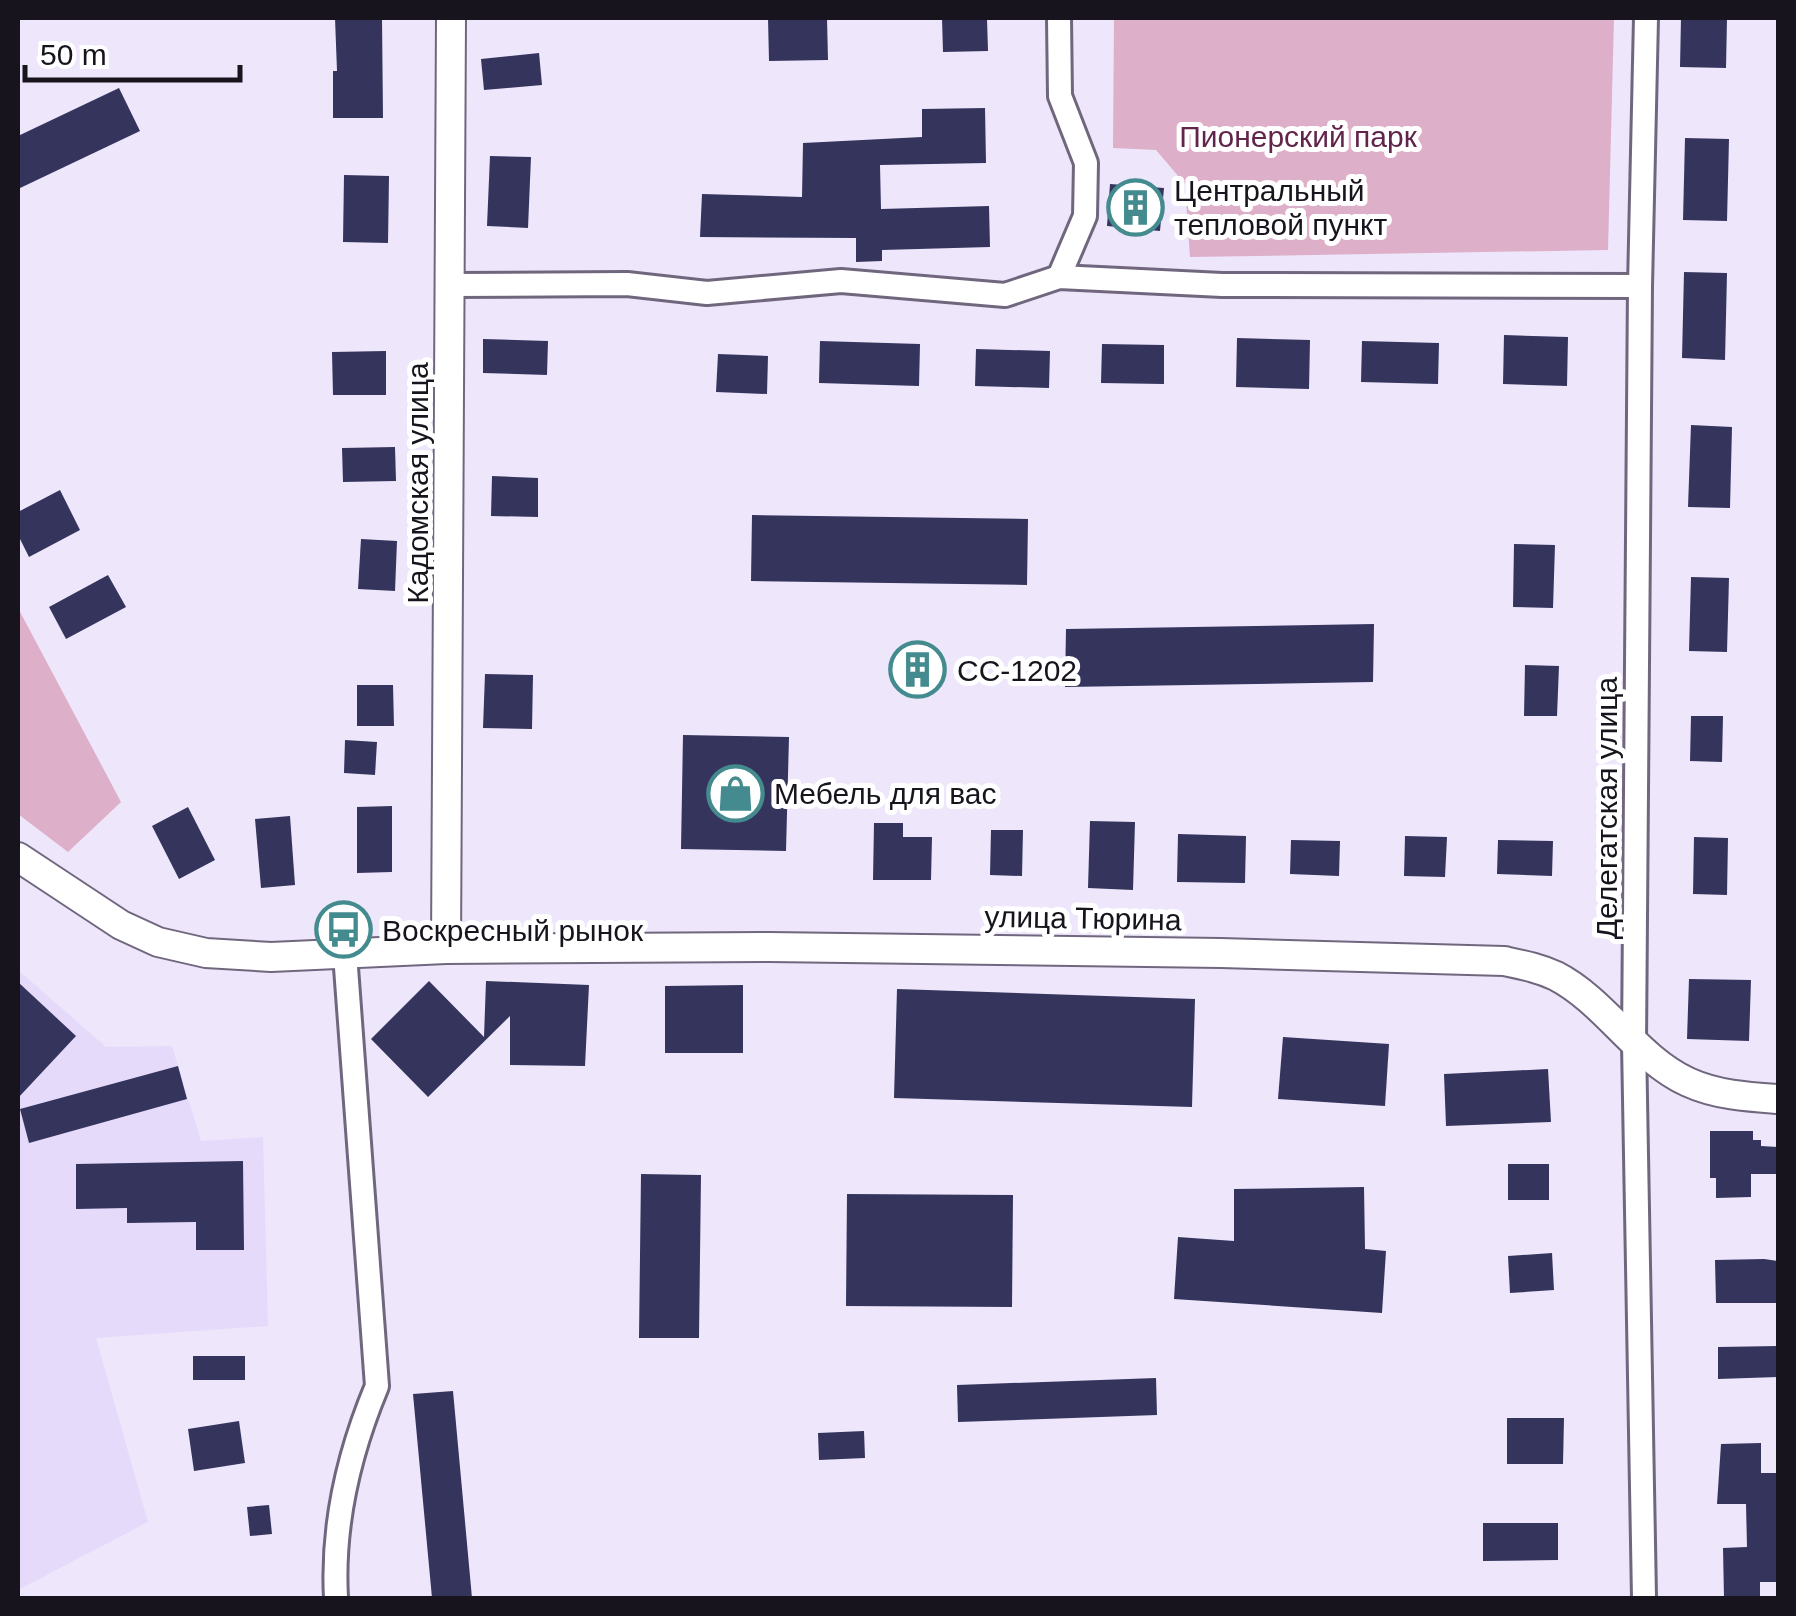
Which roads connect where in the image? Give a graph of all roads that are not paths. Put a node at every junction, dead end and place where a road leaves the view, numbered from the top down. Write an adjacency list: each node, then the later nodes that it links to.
1 (451, 18): 5 (street, Кадомская улица)
2 (1060, 18): 4 (street)
3 (1646, 18): 6 (street, Делегатская улица)
4 (1059, 277): 5 (street); 6 (street)
5 (451, 284): 8 (street, Кадомская улица)
6 (1640, 286): 10 (street, Делегатская улица)
7 (18, 858): 9 (street, улица Тюрина)
8 (446, 949): 9 (street, улица Тюрина); 10 (street, улица Тюрина)
9 (345, 954): 12 (street)
10 (1634, 1043): 11 (street, улица Тюрина); 13 (street, Делегатская улица)
11 (1778, 1099)
12 (336, 1598)
13 (1644, 1598)

